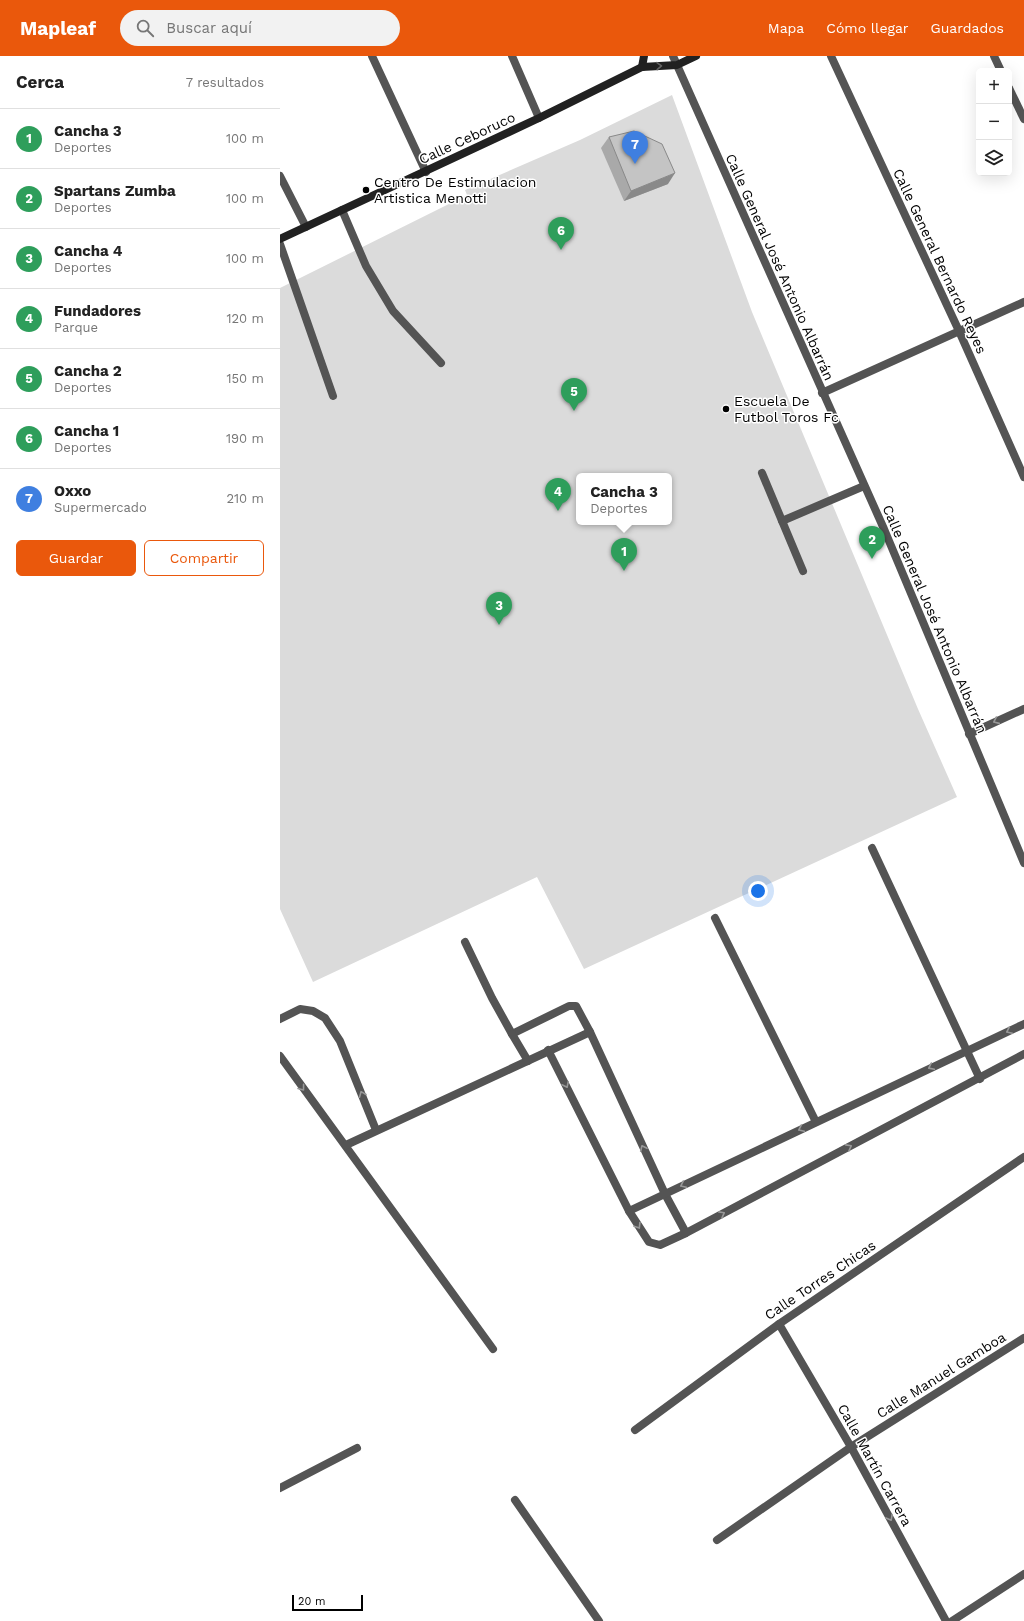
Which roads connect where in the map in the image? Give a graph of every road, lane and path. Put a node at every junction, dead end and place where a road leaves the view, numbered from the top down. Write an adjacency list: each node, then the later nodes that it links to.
1 (372, 56): 14 (street)
2 (512, 56): 12 (street)
3 (644, 56): 9 (main road)
4 (673, 56): 8 (street, Calle General José Antonio Albarrán)
5 (696, 56): 8 (main road)
6 (831, 56): 21 (street, Calle General Bernardo Reyes)
7 (994, 56): 10 (street)
8 (677, 65): 9 (main road, Calle Ceboruco, one-way to 8); 23 (street, Calle General José Antonio Albarrán)
9 (642, 67): 12 (main road, Calle Ceboruco)
10 (1000, 68)
11 (1012, 94): 13 (street)
12 (539, 118): 14 (main road, Calle Ceboruco)
13 (1024, 120)
14 (426, 172): 16 (main road, Calle Ceboruco)
15 (280, 176): 17 (street)
16 (342, 210): 17 (main road, Calle Ceboruco); 22 (street)
17 (306, 227): 18 (main road, Calle Ceboruco)
18 (280, 240)
19 (280, 244): 24 (street)
20 (1024, 302): 21 (street)
21 (959, 331): 23 (street); 26 (street, Calle General Bernardo Reyes)
22 (441, 363)
23 (822, 393): 27 (street, Calle General José Antonio Albarrán)
24 (333, 396)
25 (762, 473): 28 (street)
26 (1024, 477)
27 (864, 486): 28 (street); 31 (street, Calle General José Antonio Albarrán)
28 (782, 520): 29 (street)
29 (803, 571)
30 (1024, 709): 31 (street, one-way to 31)
31 (969, 734): 33 (street, Calle General José Antonio Albarrán)
32 (872, 848): 41 (street)
33 (1024, 863)
34 (715, 918): 46 (street)
35 (465, 942): 39 (street)
36 (280, 1019): 47 (street, one-way to 36)
37 (1024, 1024): 41 (street, one-way to 41)
38 (590, 1032): 39 (street); 40 (street); 50 (street, one-way to 38)
39 (512, 1034): 44 (street)
40 (548, 1050): 44 (street); 51 (street, one-way to 51)
41 (966, 1050): 45 (street); 46 (street, one-way to 46)
42 (1024, 1054): 45 (street)
43 (280, 1056): 48 (street, one-way to 48)
44 (528, 1061): 47 (street)
45 (980, 1079): 52 (street, one-way to 45)
46 (816, 1122): 50 (street, one-way to 50)
47 (376, 1130): 48 (street)
48 (346, 1146): 55 (street)
49 (1024, 1157): 53 (street, Calle Torres Chicas)
50 (664, 1194): 51 (street); 52 (street)
51 (629, 1211): 52 (street, one-way to 52)
52 (686, 1233)
53 (779, 1324): 56 (street, Calle Torres Chicas); 57 (street, Calle Martín Carrera)
54 (1024, 1338): 57 (street, Calle Manuel Gamboa)
55 (493, 1349)
56 (635, 1430)
57 (851, 1447): 61 (street, Calle Manuel Gamboa); 64 (street, Calle Martín Carrera, one-way to 64)
58 (356, 1448): 59 (street)
59 (280, 1488)
60 (515, 1500): 63 (street)
61 (717, 1540)
62 (1024, 1574): 65 (street)
63 (599, 1621)
64 (946, 1621)
65 (952, 1621)

